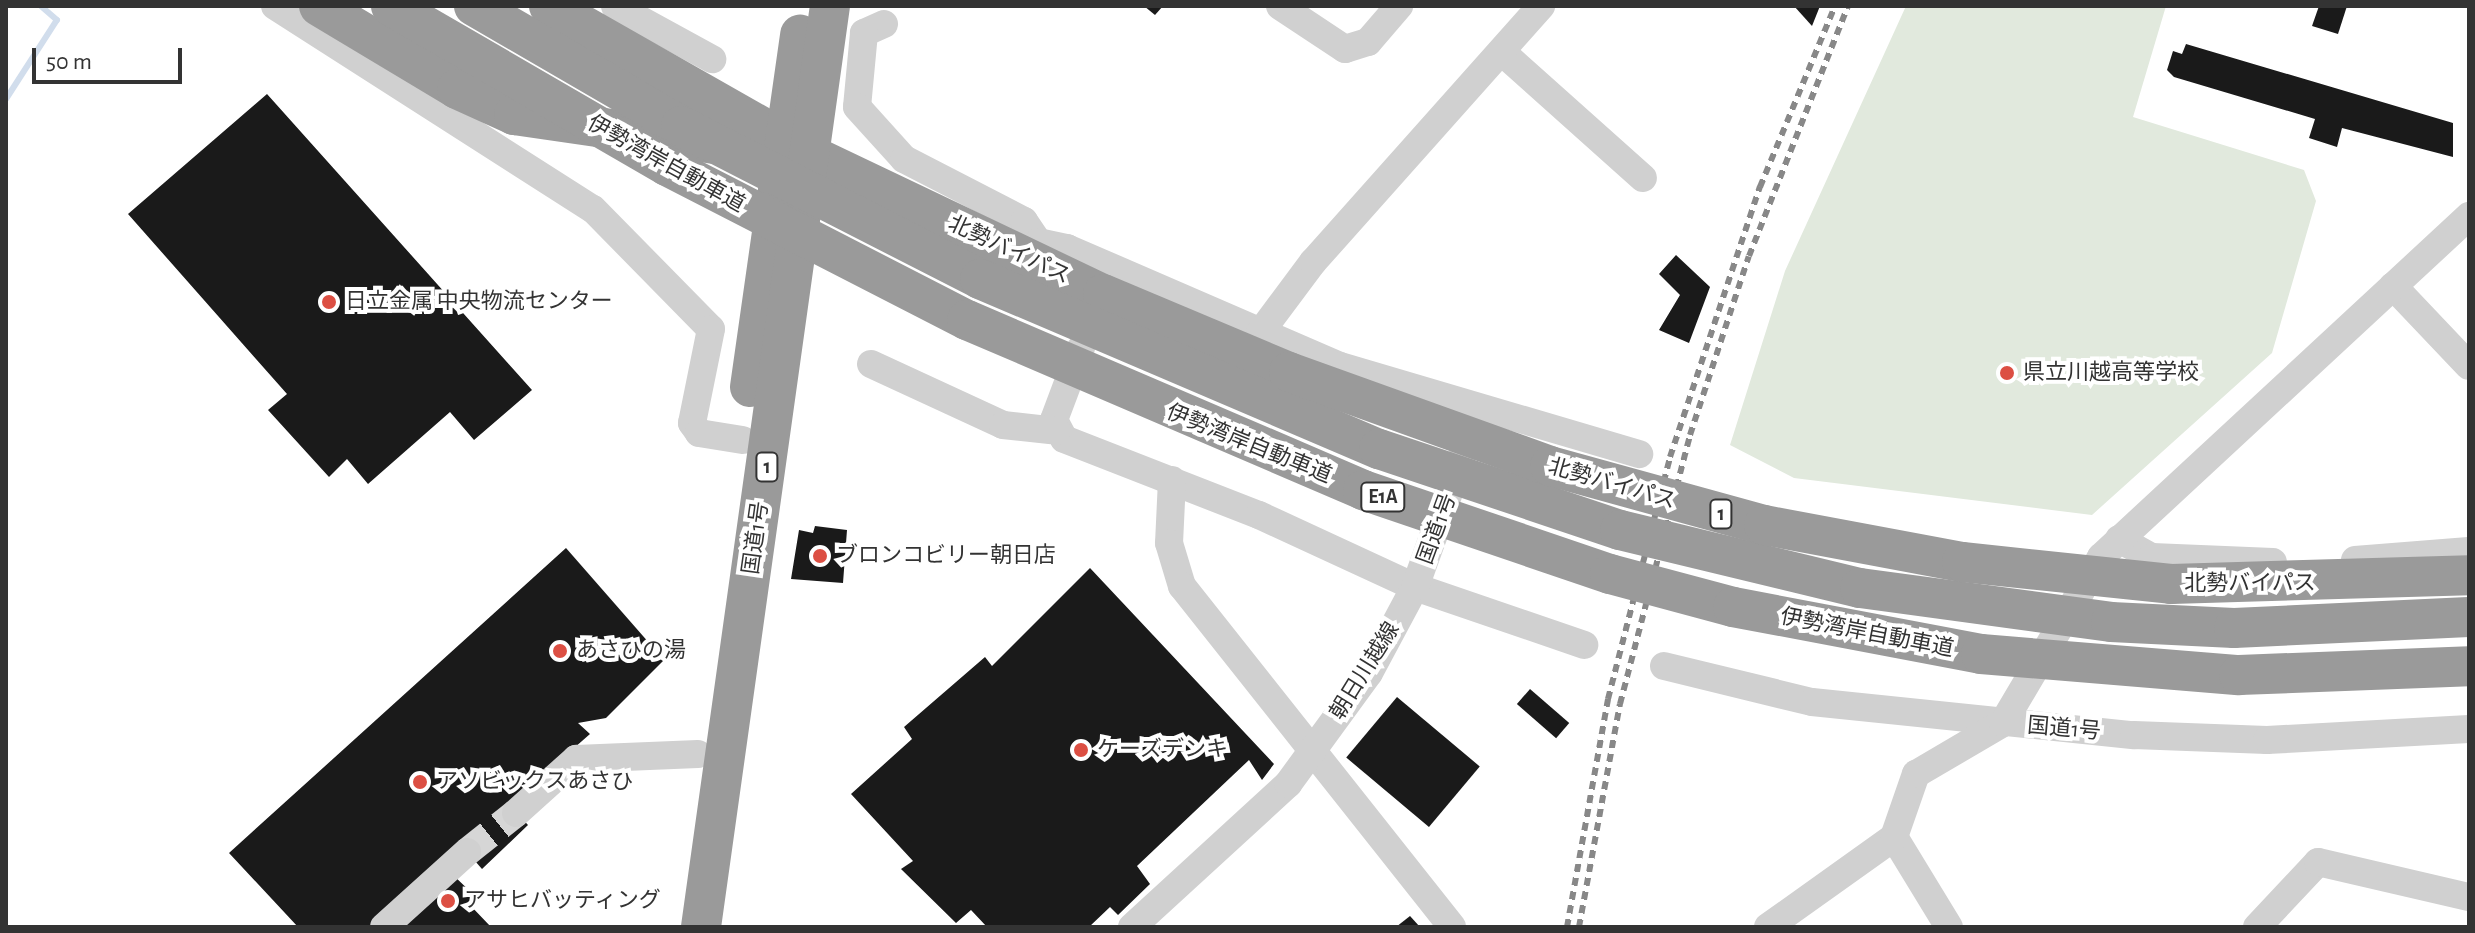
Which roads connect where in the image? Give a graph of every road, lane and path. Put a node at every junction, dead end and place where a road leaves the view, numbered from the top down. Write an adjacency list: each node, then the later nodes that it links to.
1 (275, 6): 16 (street, 1)
2 (319, 6): 16 (highway, 北勢バイパス / 1)
3 (391, 6): 38 (highway, 伊勢湾岸自動車道 / E1A, bridge)
4 (474, 6): 35 (highway, 伊勢湾岸自動車道 / E1A, bridge)
5 (804, 6): 14 (highway, 国道1号 / 1)
6 (830, 6): 17 (highway, 国道1号 / 1)
7 (1280, 6): 8 (street)
8 (1399, 6)
9 (1541, 6): 12 (street)
10 (584, 10): 13 (street); 15 (highway, 北勢バイパス / 1)
11 (884, 24): 20 (street)
12 (1502, 52): 18 (street); 23 (street)
13 (712, 59)
14 (795, 63): 15 (highway); 17 (highway, 国道1号 / 1)
15 (715, 101): 17 (highway, 北勢バイパス / 1)
16 (505, 129): 17 (highway, 北勢バイパス / 1); 28 (street)
17 (792, 149): 20 (highway, 北勢バイパス / 1); 28 (highway, 国道1号 / 1); 49 (highway, 国道1号 / 1)
18 (1643, 178)
19 (2469, 216): 21 (street)
20 (1031, 250): 22 (highway, 北勢バイパス / 1); 23 (street, 1)
21 (2393, 286): 25 (street); 31 (street)
22 (1103, 294): 27 (street); 33 (highway, 北勢バイパス / 1, bridge)
23 (1260, 333): 26 (street, 1)
24 (871, 364): 27 (street, 国道1号)
25 (2469, 366)
26 (1478, 409): 29 (street, 1); 34 (street, 国道1号)
27 (1057, 431): 30 (street, 国道1号)
28 (742, 440): 42 (highway, 国道1号 / 1)
29 (1639, 454)
30 (1172, 480): 34 (street, 国道1号); 41 (street)
31 (2110, 548): 32 (street); 39 (street)
32 (2469, 551)
33 (2469, 575)
34 (1415, 587): 36 (street); 41 (street, 朝日川越線)
35 (2469, 617)
36 (1584, 645)
37 (1664, 666): 39 (street, 国道1号)
38 (2469, 666)
39 (2003, 723): 40 (street, 国道1号); 44 (street)
40 (2469, 729)
41 (1312, 752): 50 (street, 朝日川越線); 51 (street)
42 (698, 754): 43 (street); 48 (highway, 国道1号 / 1)
43 (516, 813)
44 (1894, 837): 52 (street); 53 (street)
45 (467, 852): 47 (street)
46 (2469, 897): 54 (street)
47 (384, 927)
48 (683, 927)
49 (701, 927)
50 (1132, 927)
51 (1452, 927)
52 (1768, 927)
53 (1949, 927)
54 (2257, 927)

